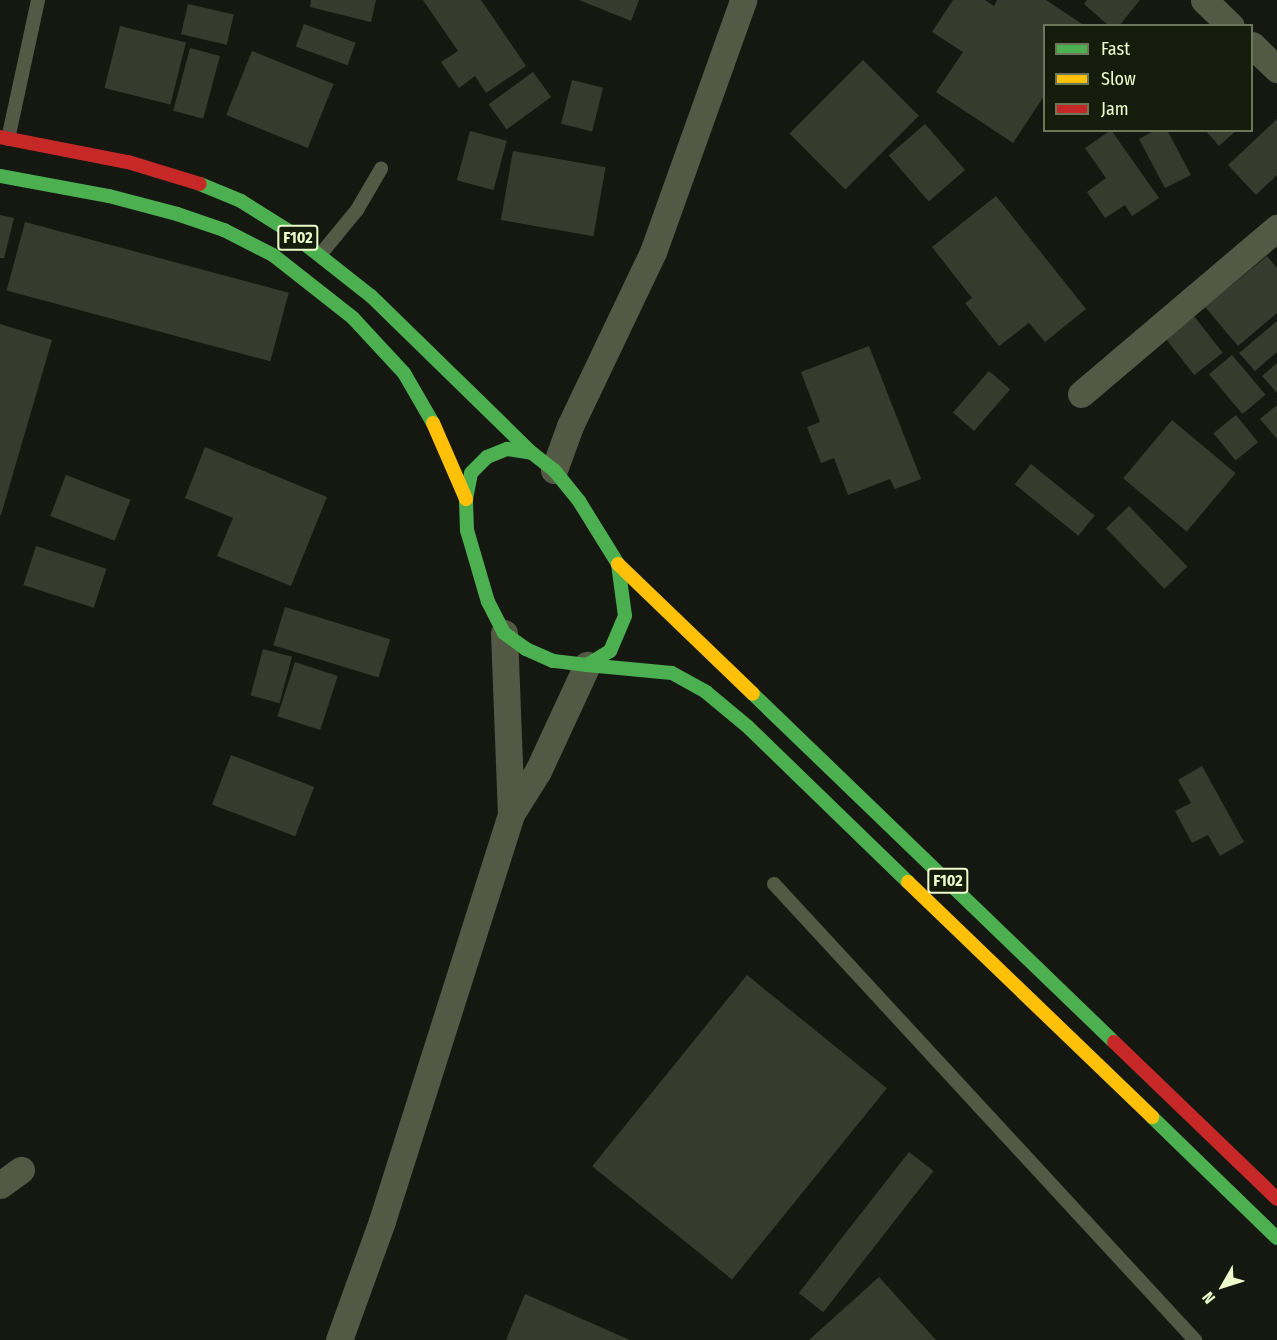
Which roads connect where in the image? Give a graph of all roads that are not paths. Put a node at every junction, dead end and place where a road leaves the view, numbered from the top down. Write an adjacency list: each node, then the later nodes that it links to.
1 (38, 0): 7 (lane)
2 (743, 0): 14 (street)
3 (1204, 0): 4 (street)
4 (1229, 24)
5 (1253, 47): 6 (street)
6 (1277, 69)
7 (4, 138): 11 (main road, F102)
8 (381, 169): 11 (lane)
9 (0, 176): 15 (main road, F102)
10 (1277, 228): 12 (street)
11 (320, 255): 13 (main road, F102)
12 (1081, 394)
13 (532, 453): 14 (main road, F102); 15 (main road, F102)
14 (554, 470): 16 (main road, F102)
15 (466, 499): 17 (main road, F102)
16 (618, 564): 18 (main road, F102); 21 (main road, F102)
17 (504, 633): 18 (main road, F102); 19 (street)
18 (587, 664): 19 (street); 22 (main road, F102)
19 (511, 814): 23 (street)
20 (774, 884): 24 (lane)
21 (1277, 1199)
22 (1277, 1238)
23 (339, 1340)
24 (1195, 1340)

